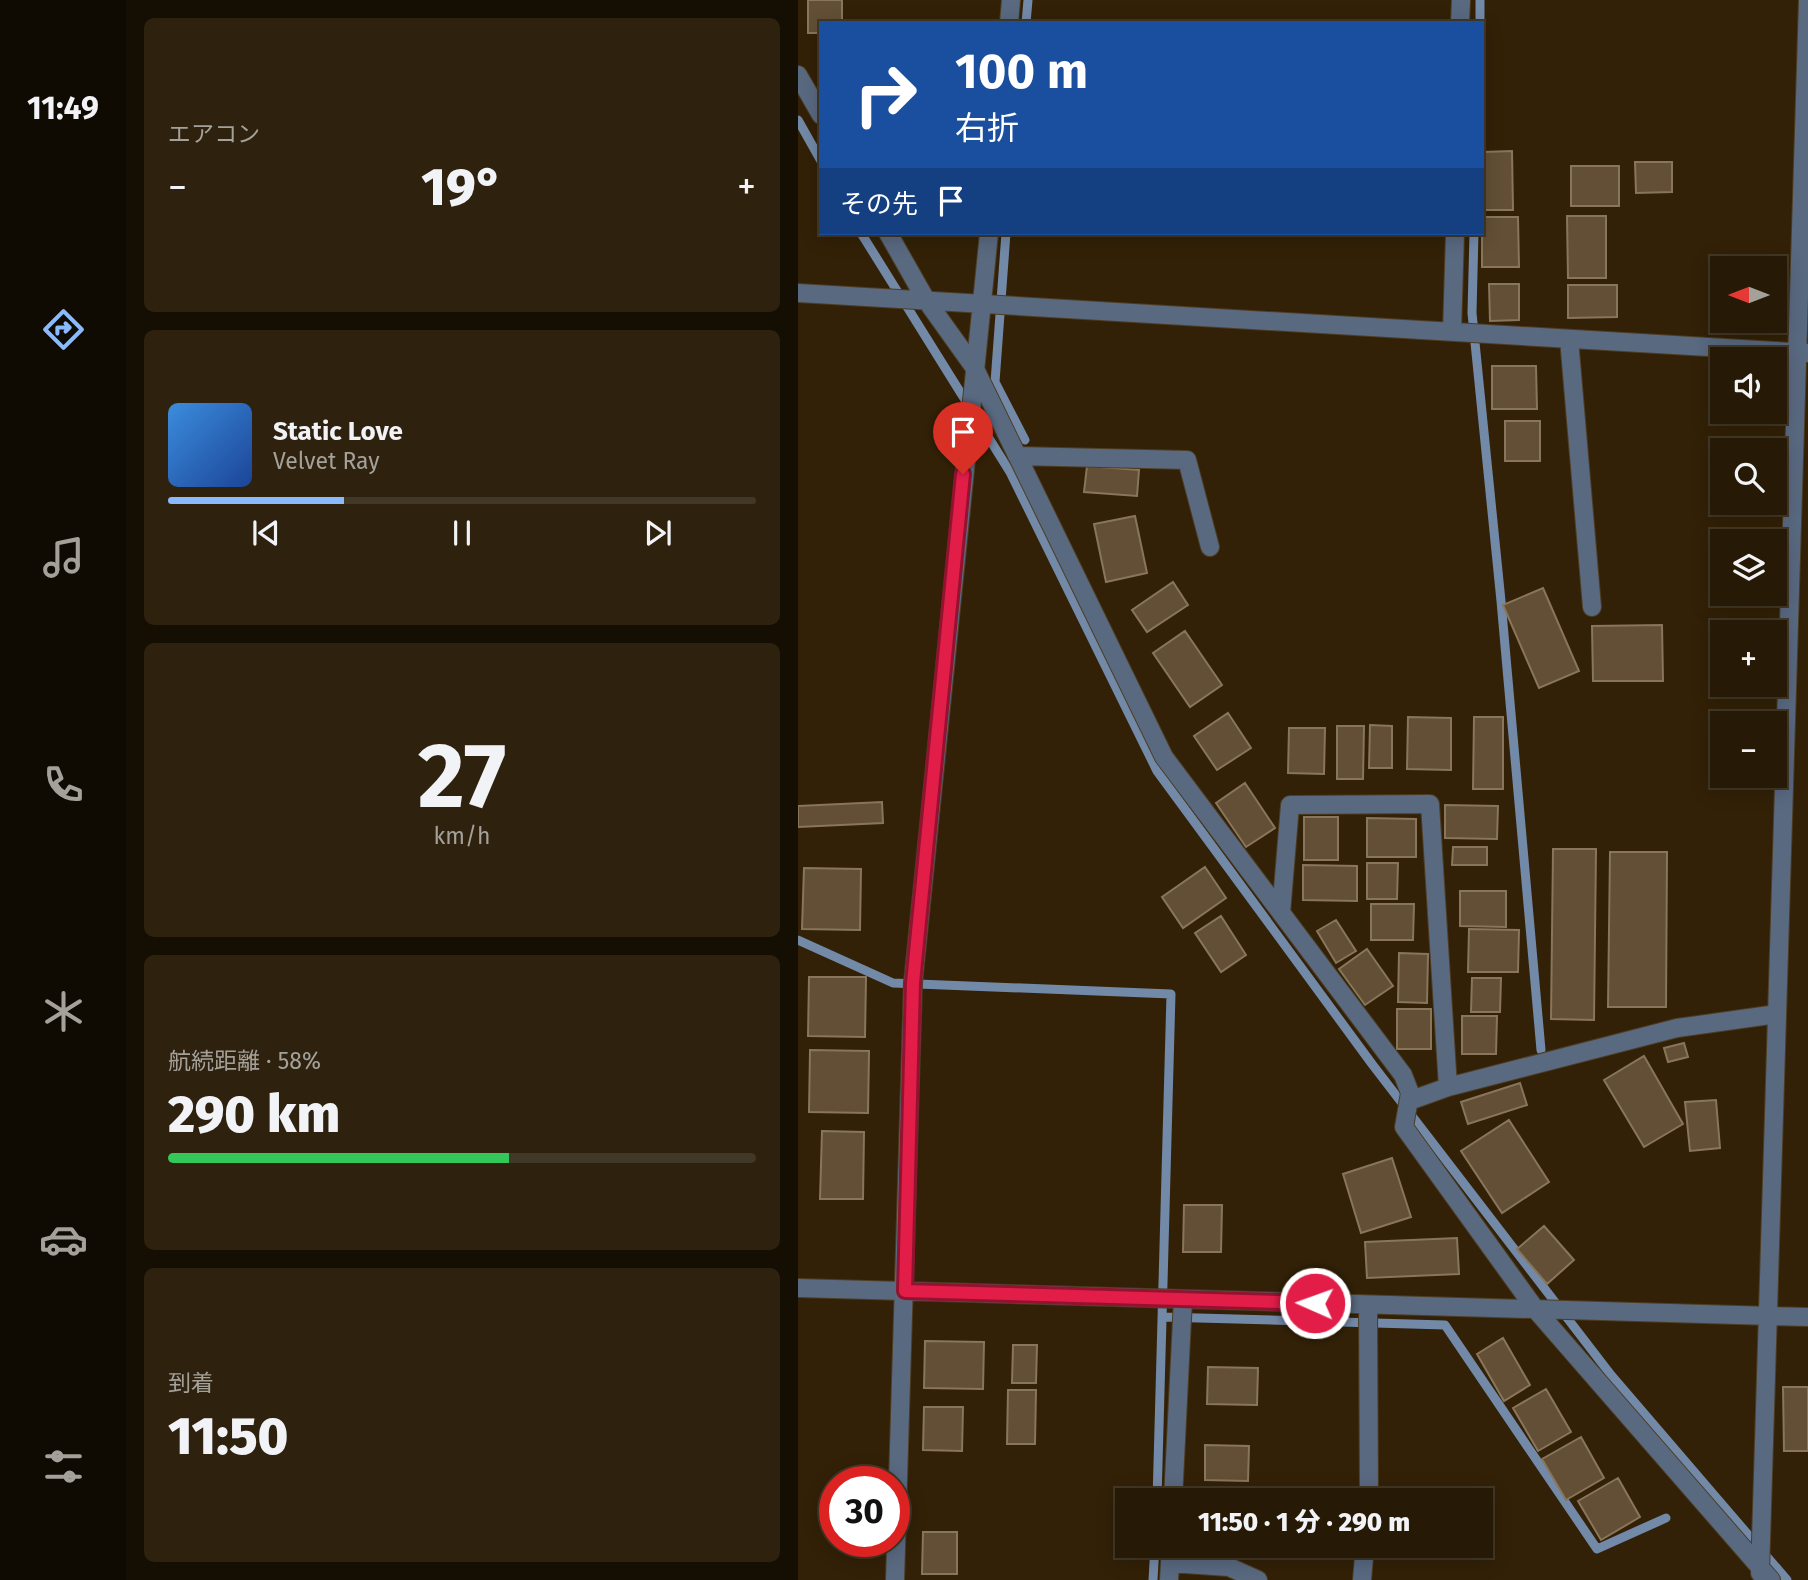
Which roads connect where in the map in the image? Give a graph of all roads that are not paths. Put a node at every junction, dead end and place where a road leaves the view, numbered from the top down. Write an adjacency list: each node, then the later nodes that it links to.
1 (1011, 0): 4 (street)
2 (1461, 0): 5 (street)
3 (1808, 0): 16 (street)
4 (1009, 21)
5 (1461, 21)
6 (798, 75): 7 (street)
7 (819, 112)
8 (889, 235): 12 (street)
9 (989, 235): 13 (street)
10 (1455, 235): 14 (street)
11 (798, 293): 12 (street)
12 (926, 300): 13 (street); 17 (street)
13 (982, 303): 14 (street); 17 (street)
14 (1452, 332): 15 (street)
15 (1569, 339): 16 (street); 20 (street)
16 (1803, 353): 22 (street)
17 (974, 367): 18 (street); 26 (street)
18 (1017, 456): 19 (street); 21 (street)
19 (1210, 547)
20 (1592, 607)
21 (1281, 913): 23 (street); 24 (street)
22 (1777, 1014): 23 (street); 30 (street)
23 (1448, 1087): 24 (street)
24 (1409, 1101): 29 (street)
25 (798, 1288): 26 (street)
26 (905, 1291): 27 (street); 37 (street)
27 (1183, 1299): 28 (street); 32 (street)
28 (1368, 1305): 29 (street); 33 (street)
29 (1536, 1310): 30 (street); 36 (street)
30 (1768, 1316): 31 (street); 36 (street)
31 (1808, 1317)
32 (1174, 1488)
33 (1369, 1488)
34 (1364, 1558): 39 (street)
35 (1170, 1563): 38 (street)
36 (1764, 1576)
37 (895, 1580)
38 (1258, 1580)
39 (1362, 1580)

